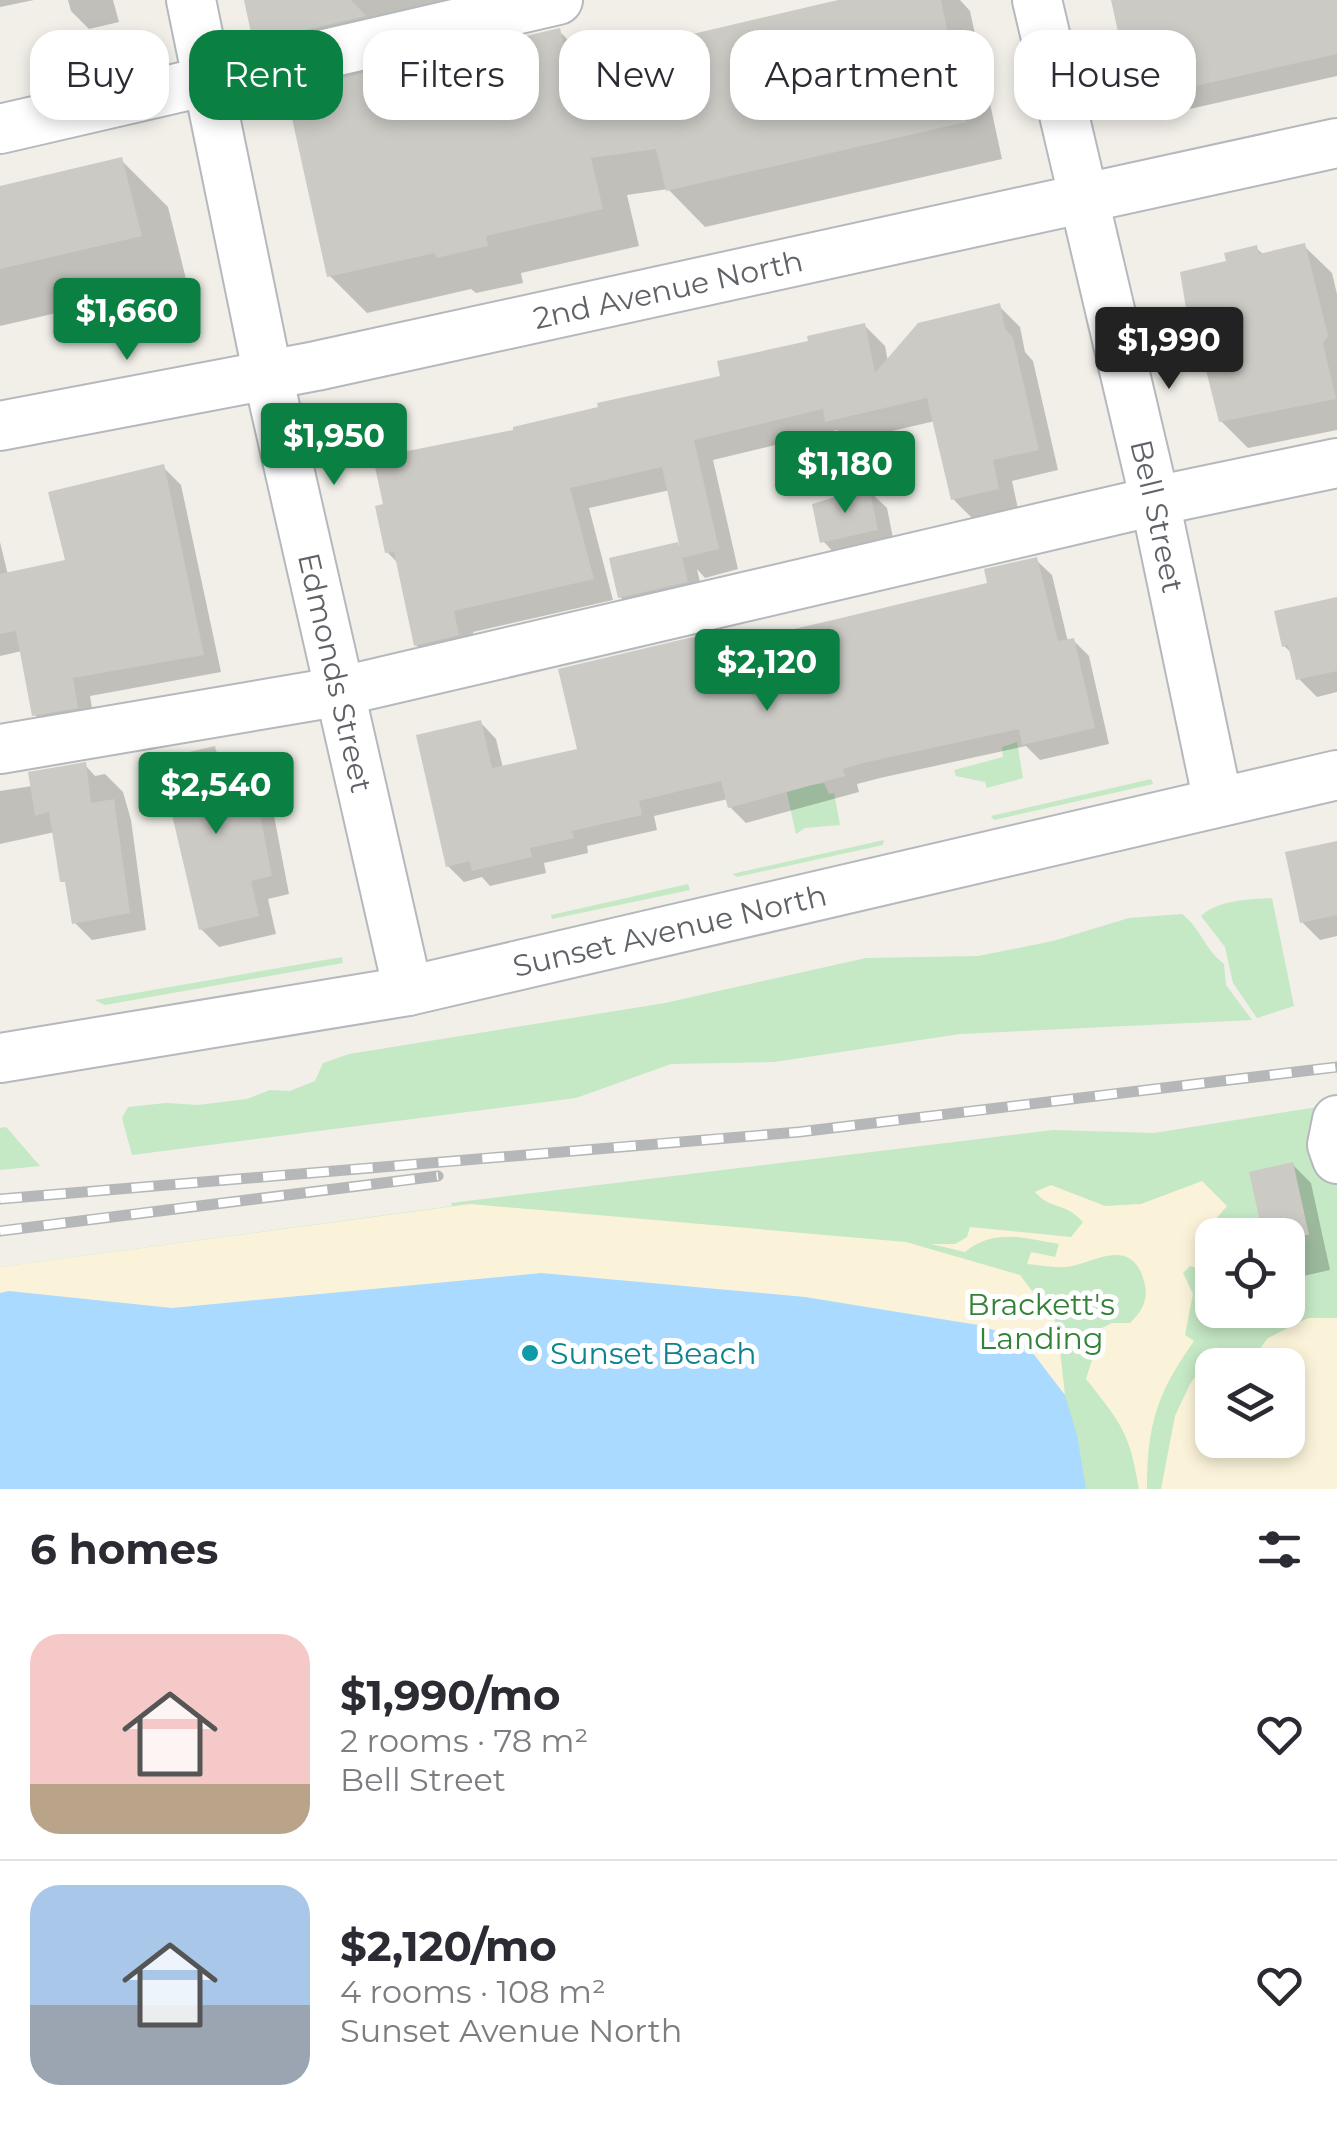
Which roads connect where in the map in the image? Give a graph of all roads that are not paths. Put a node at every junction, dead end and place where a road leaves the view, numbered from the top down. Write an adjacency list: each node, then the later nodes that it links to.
1 (191, 0): 4 (street, Edmonds Street)
2 (558, 0): 5 (street)
3 (1037, 0): 10 (street, Bell Street)
4 (197, 30)
5 (343, 50)
6 (189, 85): 8 (street)
7 (216, 120): 11 (street, Edmonds Street)
8 (0, 128)
9 (1337, 143): 10 (street, 2nd Avenue North)
10 (1084, 200): 11 (street, 2nd Avenue North); 14 (street, Bell Street)
11 (268, 376): 12 (street, 2nd Avenue North); 15 (street, Edmonds Street)
12 (0, 426)
13 (1337, 463): 14 (street)
14 (1155, 502): 15 (street); 18 (street, Bell Street)
15 (342, 691): 16 (street); 19 (street, Edmonds Street)
16 (0, 749)
17 (1337, 775): 18 (street, Sunset Avenue North)
18 (1218, 802): 19 (street, Sunset Avenue North)
19 (408, 991): 20 (street, Sunset Avenue North)
20 (0, 1058)
21 (1337, 1120): 22 (street)
22 (1337, 1159)

